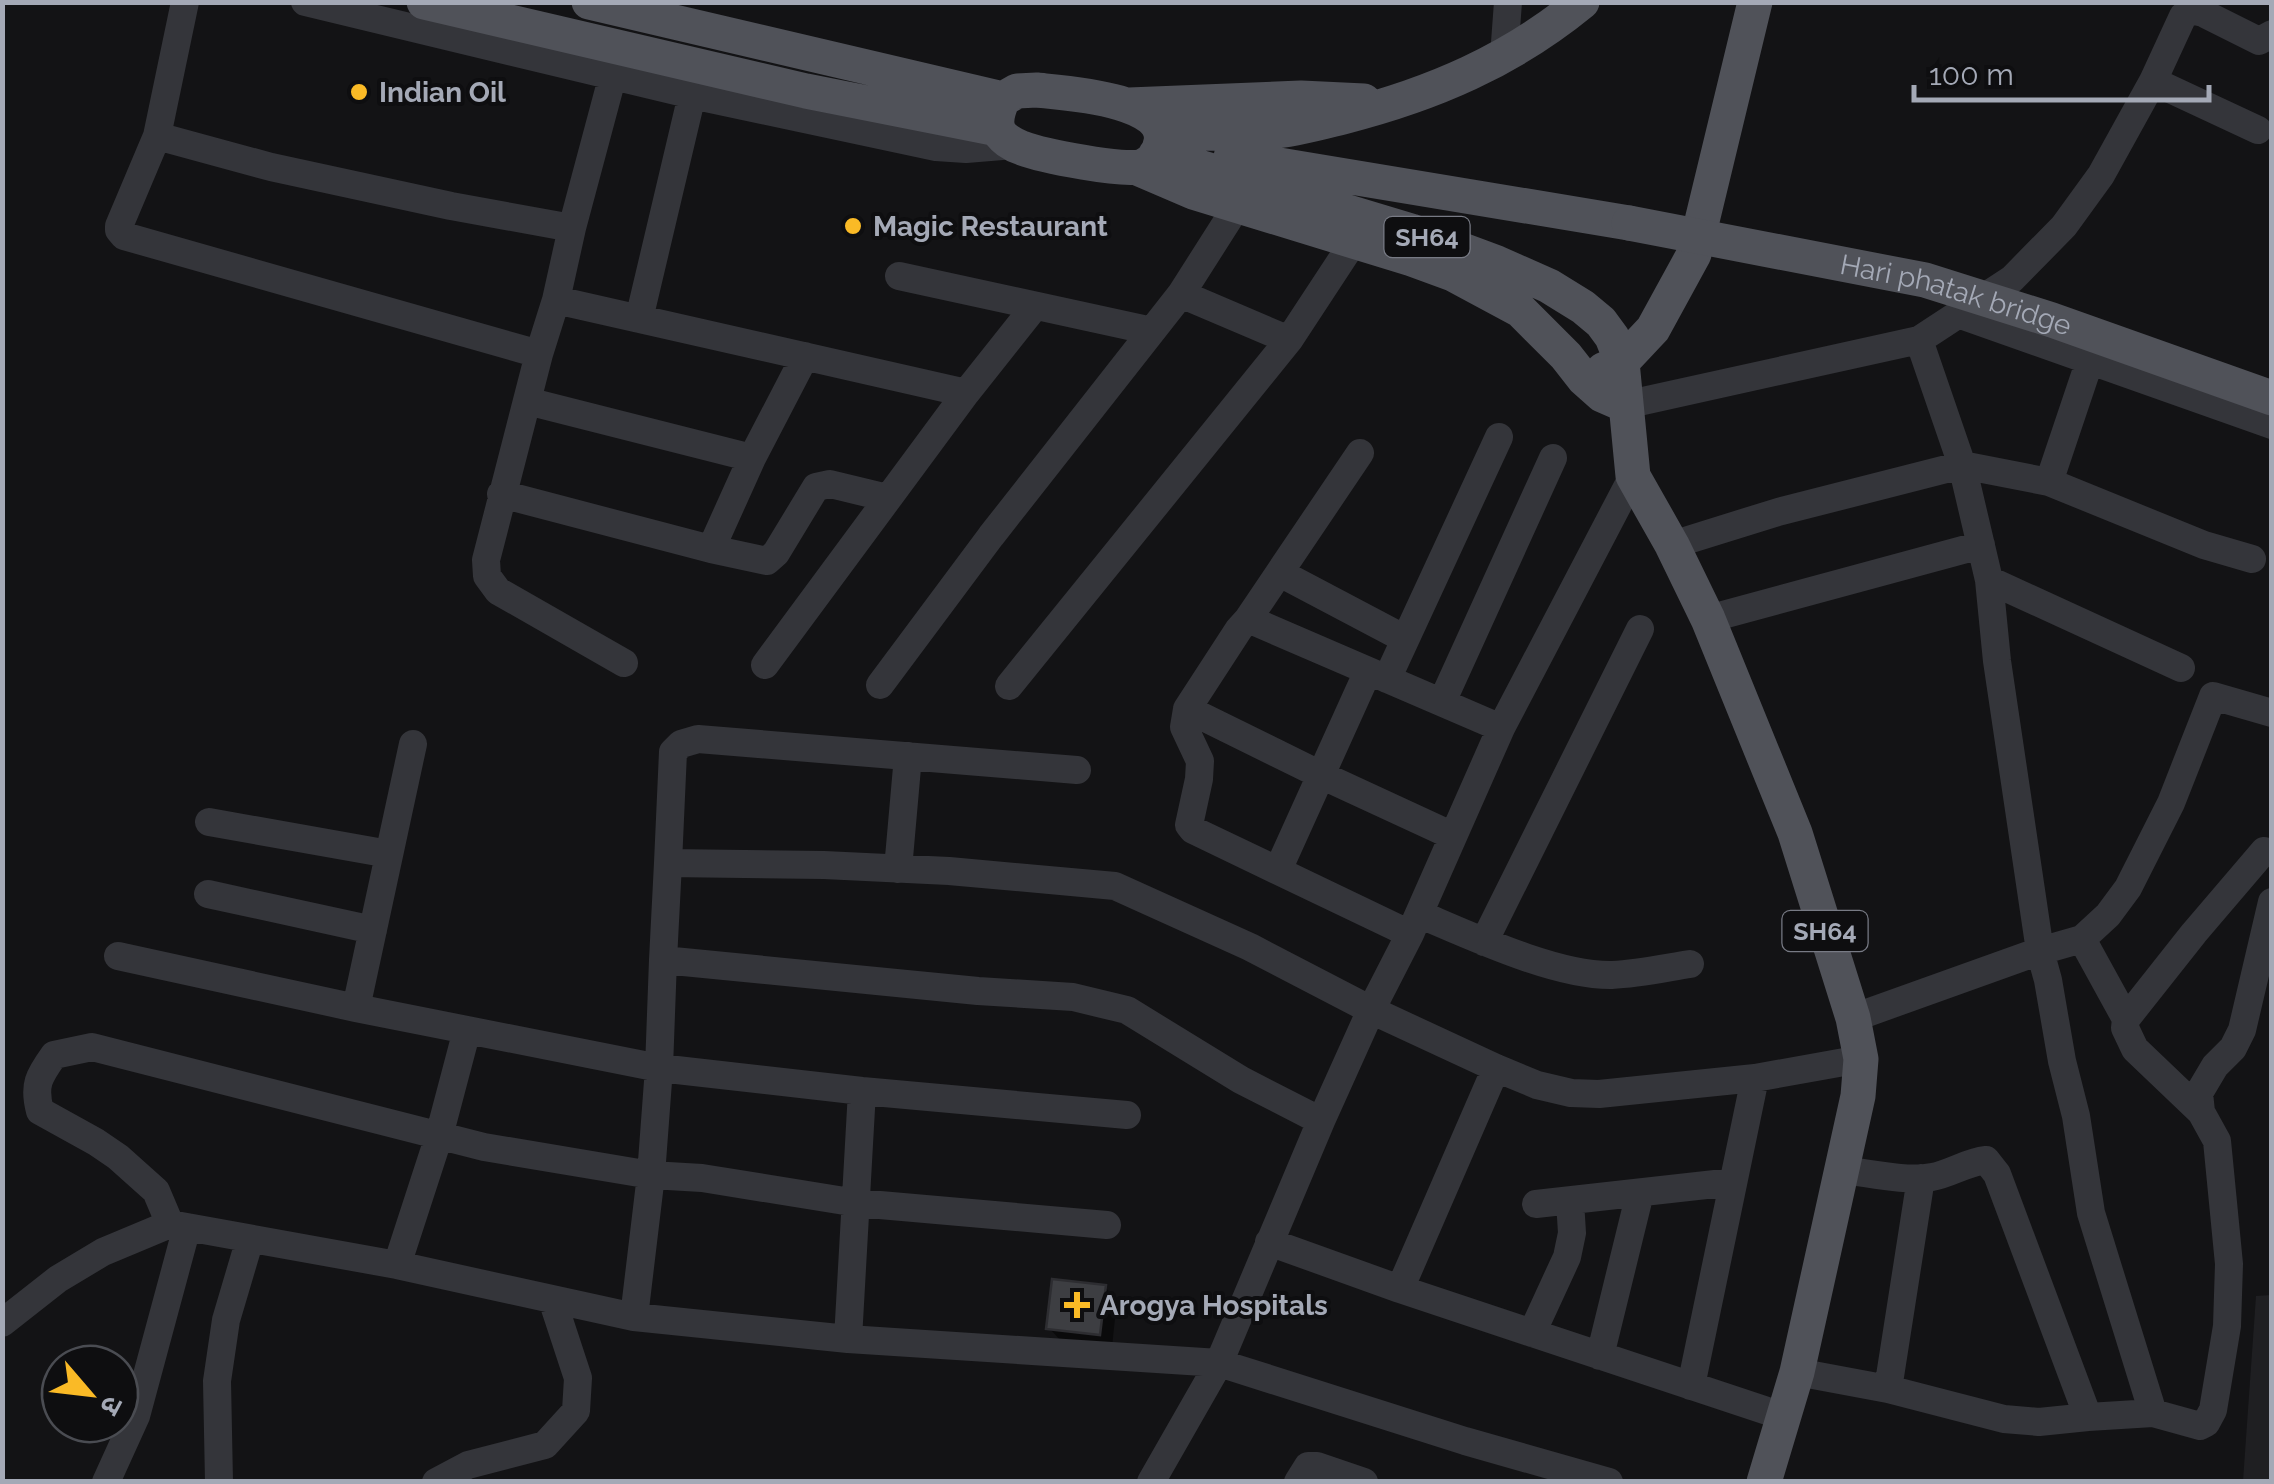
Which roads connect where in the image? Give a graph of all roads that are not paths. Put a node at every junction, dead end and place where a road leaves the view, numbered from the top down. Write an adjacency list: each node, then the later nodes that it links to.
1 (185, 2): 19 (street)
2 (305, 2): 12 (street)
3 (424, 2): 12 (main road)
4 (589, 2): 9 (main road)
5 (1508, 2): 11 (street)
6 (1582, 2): 11 (main road)
7 (1755, 2): 36 (main road)
8 (2192, 6): 10 (street); 13 (street)
9 (661, 11): 17 (main road)
10 (2267, 42)
11 (1504, 56): 15 (main road)
12 (617, 60): 14 (street); 17 (main road); 22 (street)
13 (2153, 82): 18 (street); 28 (street)
14 (692, 94): 17 (street); 29 (street)
15 (1390, 105): 16 (main road); 20 (main road)
16 (1129, 106): 17 (main road); 20 (main road)
17 (1005, 124): 20 (main road)
18 (2258, 130)
19 (158, 136): 22 (street); 33 (street)
20 (1154, 150): 21 (main road, SH64); 36 (main road, SH64); 39 (main road, Hari phatak bridge, bridge)
21 (1237, 206): 23 (main road, SH64); 25 (street)
22 (572, 228): 26 (street)
23 (1354, 241): 31 (street); 37 (main road, SH64)
24 (900, 276): 27 (street)
25 (1181, 294): 30 (street); 31 (street)
26 (556, 300): 29 (street); 33 (street)
27 (1035, 306): 30 (street); 38 (street)
28 (1958, 314): 32 (street); 35 (street)
29 (640, 319): 34 (street)
30 (1152, 331): 66 (street)
31 (1289, 340): 67 (street)
32 (1920, 340): 41 (street); 47 (street)
33 (539, 354): 40 (street)
34 (805, 356): 38 (street); 45 (street)
35 (2090, 360): 42 (street); 49 (street)
36 (1622, 362): 37 (main road); 41 (main road, SH64)
37 (1584, 379): 41 (main road, SH64)
38 (966, 392): 51 (street)
39 (2272, 398)
40 (527, 400): 45 (street); 50 (street)
41 (1625, 405): 48 (main road, SH64)
42 (2272, 425)
43 (1498, 437): 61 (street)
44 (1360, 453): 56 (street)
45 (752, 458): 54 (street)
46 (1553, 458): 68 (street)
47 (1962, 464): 49 (street); 52 (street); 53 (street)
48 (1633, 476): 52 (main road, SH64); 71 (street)
49 (2049, 482): 55 (street)
50 (501, 494): 54 (street); 62 (street)
51 (888, 498): 54 (street); 63 (street)
52 (1672, 545): 59 (main road, SH64)
53 (1981, 545): 57 (street); 59 (street)
54 (711, 548)
55 (2252, 560)
56 (1280, 573): 58 (street); 61 (street)
57 (1989, 580): 64 (street); 89 (street)
58 (1248, 619): 65 (street); 69 (street)
59 (1708, 619): 95 (main road, SH64)
60 (1640, 628): 88 (street)
61 (1405, 639): 65 (street)
62 (624, 664)
63 (765, 665)
64 (2181, 668)
65 (1378, 674): 68 (street); 75 (street)
66 (880, 684)
67 (1010, 686)
68 (1442, 702): 71 (street)
69 (1188, 709): 75 (street); 82 (street)
70 (2272, 712): 87 (street)
71 (1501, 728): 77 (street)
72 (413, 744): 79 (street)
73 (908, 756): 74 (street); 80 (street); 81 (street)
74 (1077, 770)
75 (1321, 775): 77 (street); 82 (street)
76 (210, 822): 79 (street)
77 (1454, 836): 85 (street)
78 (2264, 851): 96 (street)
79 (389, 854): 86 (street)
80 (668, 863): 81 (street); 91 (street)
81 (898, 868): 94 (street)
82 (1278, 870): 85 (street)
83 (208, 894): 86 (street)
84 (2272, 902): 103 (street)
85 (1415, 924): 88 (street); 94 (street)
86 (373, 930): 93 (street)
87 (2082, 938): 89 (street); 96 (street)
88 (1484, 942): 92 (street)
89 (2040, 952): 95 (street); 131 (street)
90 (118, 956): 93 (street)
91 (663, 960): 99 (street); 105 (street)
92 (1690, 964)
93 (356, 1008): 97 (street)
94 (1371, 1010): 100 (street); 105 (street)
95 (1852, 1018): 98 (main road, SH64)
96 (2126, 1019): 103 (street)
97 (467, 1030): 99 (street); 106 (street)
98 (1860, 1059): 101 (street); 107 (main road, SH64)
99 (659, 1068): 102 (street); 108 (street)
100 (1496, 1068): 101 (street); 120 (street)
101 (1755, 1078): 110 (street)
102 (862, 1091): 104 (street); 113 (street)
103 (2201, 1112): 131 (street)
104 (1128, 1115)
105 (1321, 1121): 118 (street)
106 (439, 1136): 108 (street); 115 (street); 119 (street)
107 (1842, 1170): 109 (street); 128 (main road, SH64)
108 (650, 1175): 113 (street); 122 (street)
109 (1921, 1178): 130 (street); 133 (street)
110 (1734, 1182): 111 (street); 129 (street)
111 (1640, 1193): 112 (street); 126 (street)
112 (1570, 1201): 114 (street); 124 (street)
113 (857, 1203): 116 (street); 125 (street)
114 (1536, 1204)
115 (179, 1225): 117 (street); 123 (street); 134 (street)
116 (1107, 1225)
117 (250, 1239): 119 (street); 135 (street)
118 (1269, 1242): 120 (street); 127 (street)
119 (397, 1265): 121 (street)
120 (1400, 1289): 124 (street)
121 (552, 1299): 122 (street); 136 (street)
122 (634, 1317): 125 (street)
123 (2, 1324)
124 (1532, 1333): 126 (street)
125 (848, 1339): 127 (street)
126 (1600, 1356): 129 (street)
127 (1220, 1362): 137 (street); 140 (street)
128 (1797, 1372): 130 (street); 132 (main road, SH64)
129 (1691, 1386): 132 (street)
130 (1888, 1389): 133 (street)
131 (2153, 1413): 133 (street)
132 (1784, 1417): 141 (main road, SH64)
133 (2088, 1417)
134 (106, 1482)
135 (219, 1482)
136 (436, 1482)
137 (1151, 1482)
138 (1298, 1482): 139 (street)
139 (1364, 1482)
140 (1609, 1482)
141 (1764, 1482)

